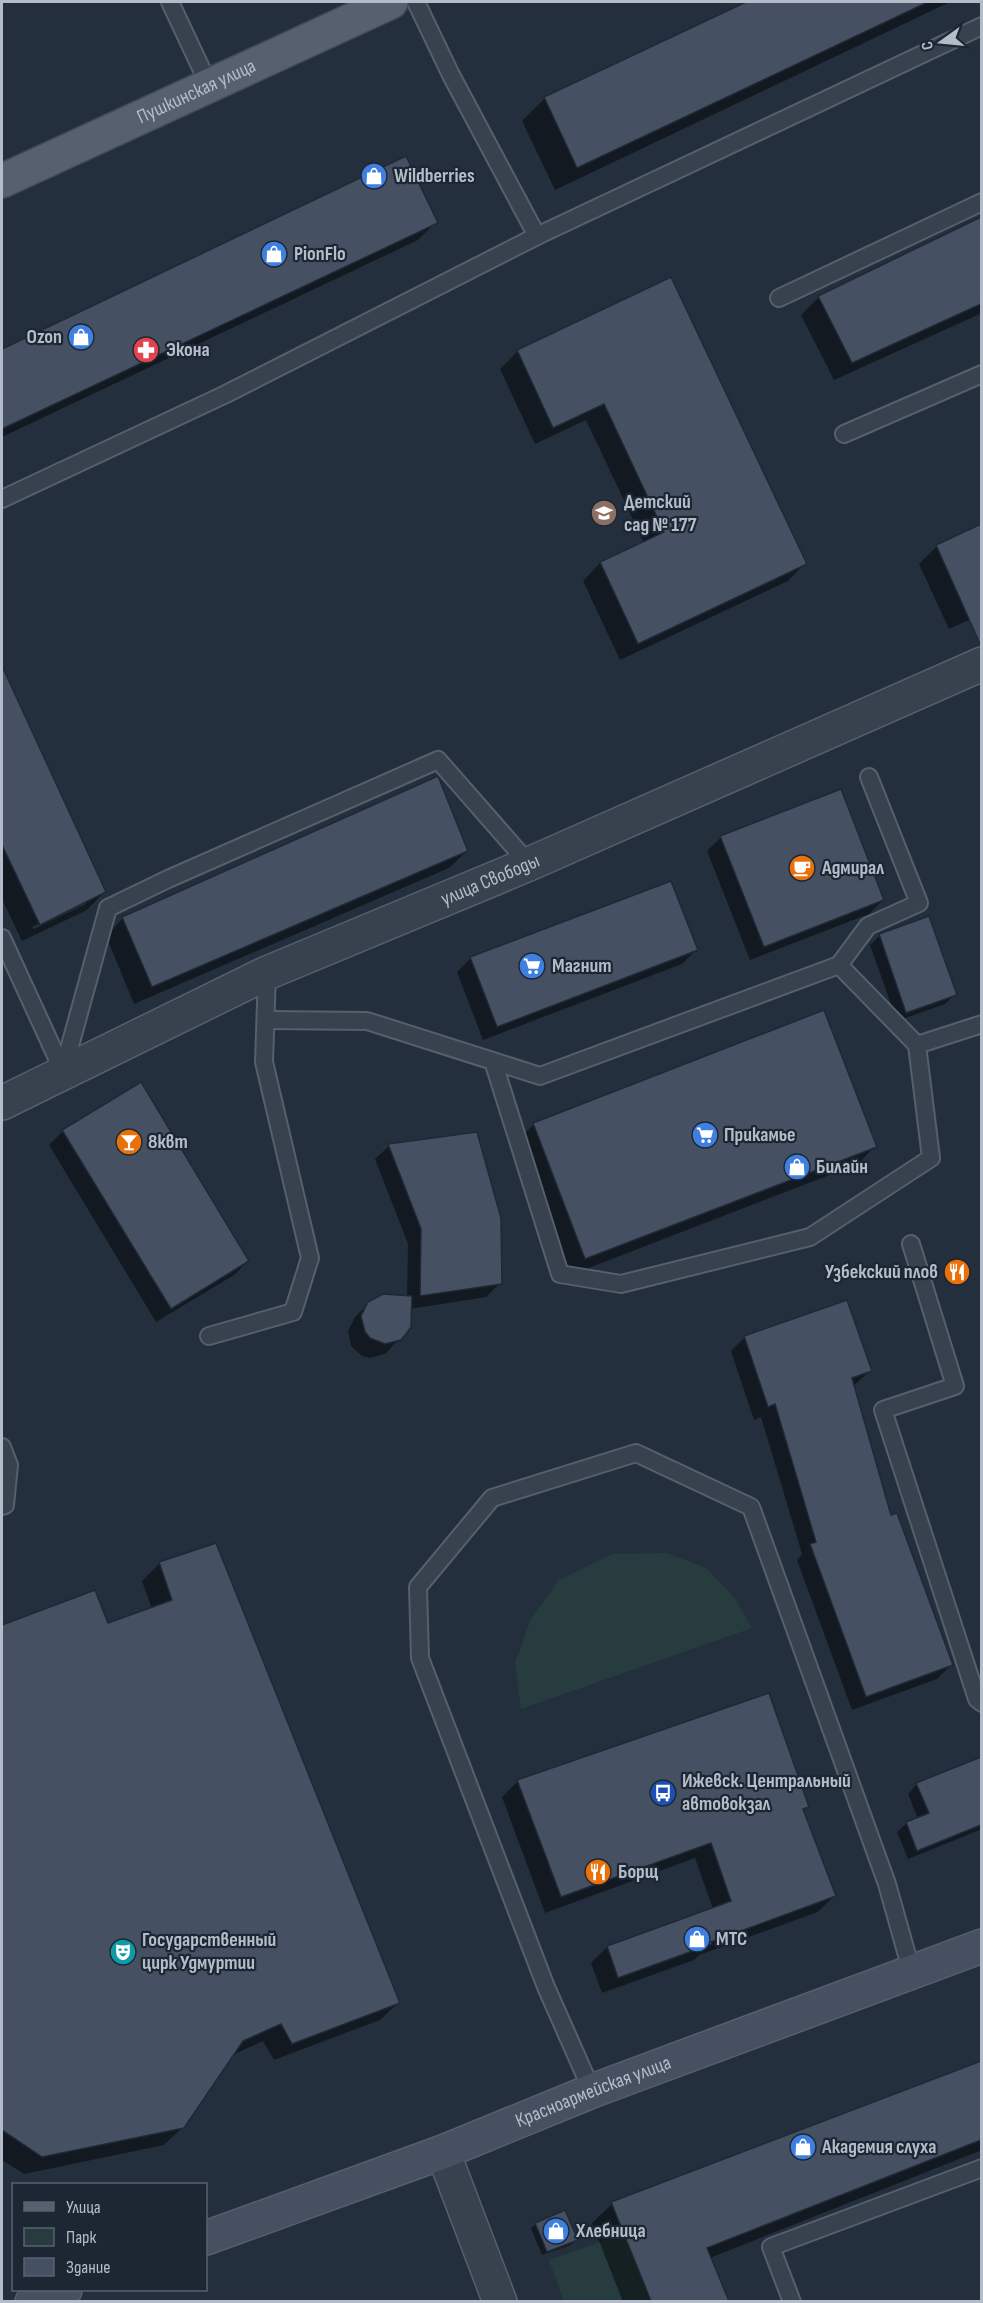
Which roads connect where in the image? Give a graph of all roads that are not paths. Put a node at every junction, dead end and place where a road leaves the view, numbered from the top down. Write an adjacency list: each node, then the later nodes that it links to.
1 (170, 2): 5 (lane)
2 (416, 2): 8 (lane)
3 (374, 5): 5 (main road, Пушкинская улица)
4 (981, 26): 8 (lane)
5 (209, 85): 6 (main road, Пушкинская улица)
6 (2, 181)
7 (981, 202): 9 (lane)
8 (537, 236): 12 (lane)
9 (779, 298)
10 (981, 374): 11 (lane)
11 (844, 434)
12 (2, 499)
13 (981, 664): 15 (street, улица Свободы)
14 (869, 777): 17 (lane)
15 (530, 864): 18 (street, улица Свободы); 23 (lane)
16 (2, 938): 23 (lane)
17 (839, 965): 21 (lane); 22 (lane)
18 (267, 973): 19 (lane); 23 (street, улица Свободы)
19 (266, 1020): 22 (lane); 26 (lane)
20 (981, 1024): 21 (lane)
21 (917, 1045): 22 (lane)
22 (493, 1061)
23 (63, 1071): 24 (street, улица Свободы)
24 (2, 1103)
25 (911, 1244): 29 (lane)
26 (209, 1336)
27 (2, 1447): 28 (lane)
28 (2, 1506)
29 (981, 1703)
30 (981, 1946): 31 (street, Красноармейская улица)
31 (912, 1973): 32 (street, Красноармейская улица); 32 (lane)
32 (592, 2091): 33 (street, Красноармейская улица)
33 (443, 2152): 35 (street, Красноармейская улица); 38 (street)
34 (981, 2168): 39 (lane)
35 (207, 2238)
36 (60, 2291): 37 (street)
37 (32, 2301)
38 (500, 2301)
39 (792, 2301)

